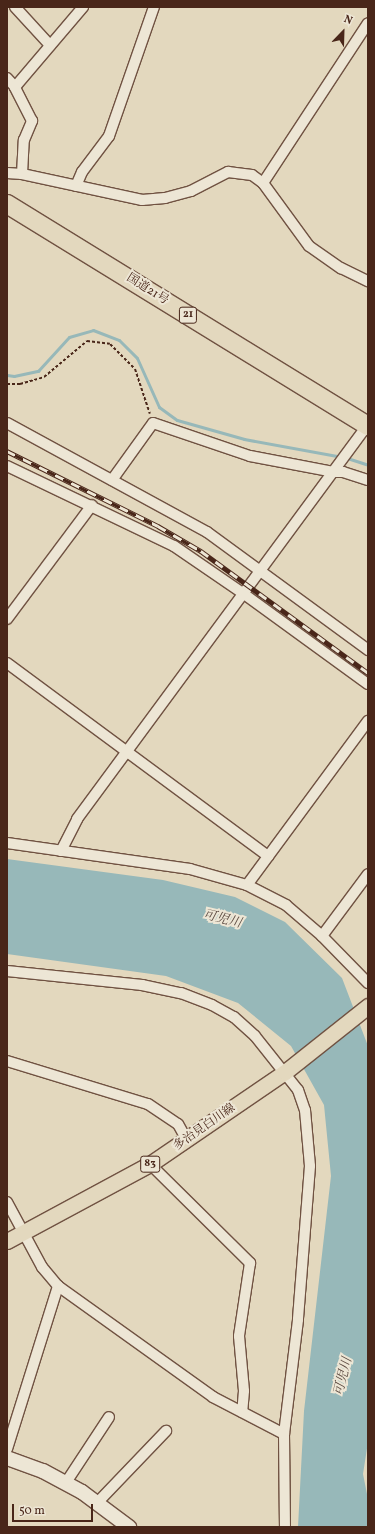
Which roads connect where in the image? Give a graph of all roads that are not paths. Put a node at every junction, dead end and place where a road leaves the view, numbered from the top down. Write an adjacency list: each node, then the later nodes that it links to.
1 (15, 7): 5 (street)
2 (83, 7): 5 (street)
3 (154, 7): 11 (street)
4 (368, 23): 10 (street)
5 (50, 45): 7 (street)
6 (7, 78): 7 (street)
7 (15, 87): 9 (street)
8 (7, 173): 9 (street)
9 (22, 174): 11 (street)
10 (263, 183): 11 (street); 13 (street)
11 (76, 186)
12 (7, 204): 15 (highway, 国道21号 / 21)
13 (368, 281)
14 (7, 423): 18 (street)
15 (368, 426): 17 (street)
16 (7, 466): 20 (street)
17 (334, 472): 18 (street); 19 (street); 21 (street)
18 (112, 480): 21 (street)
19 (368, 480)
20 (92, 505): 22 (street); 23 (street)
21 (261, 571): 22 (street); 24 (street)
22 (244, 594): 26 (street); 28 (street)
23 (7, 619)
24 (368, 650)
25 (7, 663): 28 (street)
26 (368, 684)
27 (368, 721): 31 (street)
28 (126, 753): 30 (street); 31 (street)
29 (7, 843): 30 (street)
30 (61, 851): 33 (street)
31 (268, 856): 33 (street)
32 (368, 874): 34 (street)
33 (247, 885): 34 (street)
34 (322, 936): 36 (street)
35 (7, 971): 39 (street)
36 (368, 983)
37 (368, 1006): 39 (main road, 多治見白川線 / 83)
38 (7, 1061): 40 (street)
39 (284, 1072): 40 (main road, 多治見白川線 / 83); 49 (street)
40 (187, 1140): 41 (main road, 多治見白川線 / 83)
41 (150, 1164): 43 (main road, 多治見白川線 / 83); 46 (street)
42 (7, 1202): 43 (street)
43 (22, 1230): 44 (main road, 多治見白川線 / 83); 45 (street)
44 (7, 1241)
45 (58, 1286): 46 (street); 50 (street)
46 (242, 1412): 49 (street)
47 (108, 1417): 52 (street)
48 (166, 1430): 53 (street)
49 (284, 1434): 55 (street)
50 (7, 1449)
51 (7, 1458): 52 (main road)
52 (65, 1484): 53 (main road)
53 (97, 1503): 54 (main road)
54 (129, 1527)
55 (285, 1527)

